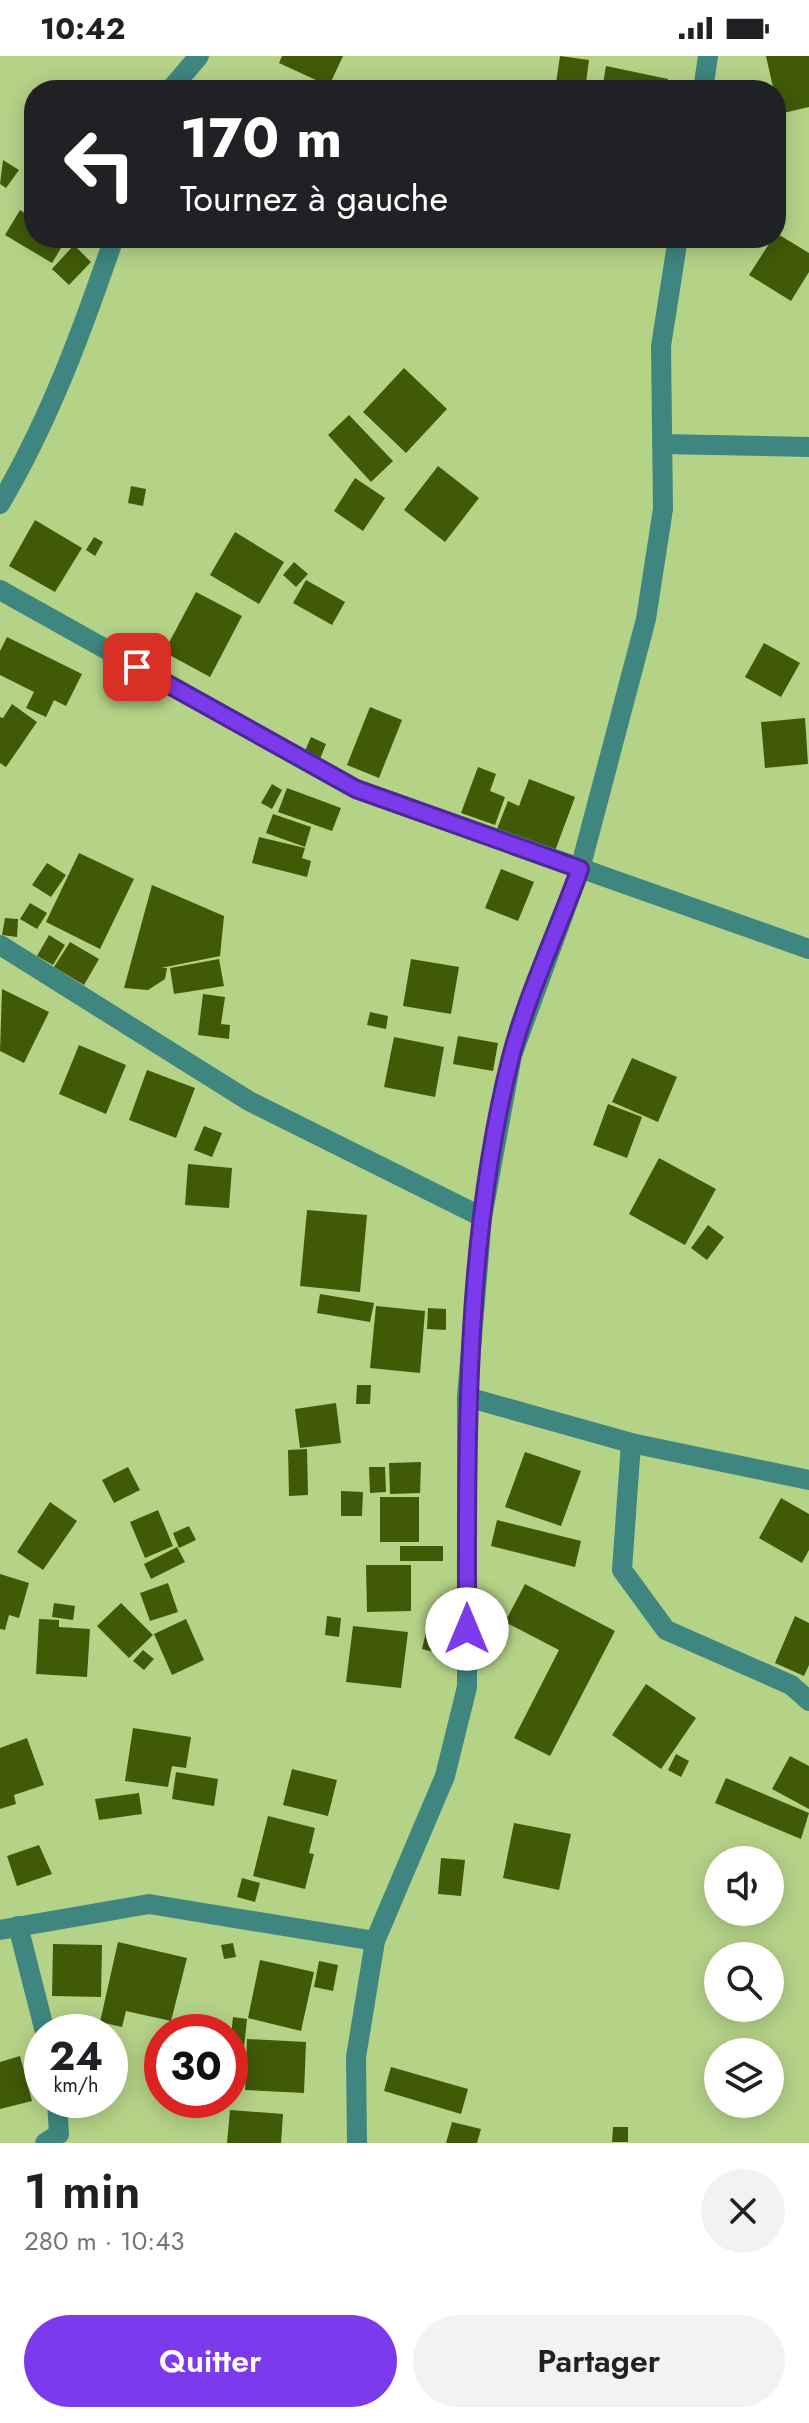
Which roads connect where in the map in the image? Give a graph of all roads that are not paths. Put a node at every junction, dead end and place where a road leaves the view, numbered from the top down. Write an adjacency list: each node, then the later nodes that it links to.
1 (199, 56): 3 (street)
2 (708, 56): 4 (street)
3 (179, 80)
4 (704, 80)
5 (111, 248): 9 (street)
6 (676, 248): 7 (street)
7 (662, 444): 8 (street); 11 (street)
8 (809, 447)
9 (0, 504)
10 (0, 590): 11 (street)
11 (580, 869): 13 (street); 14 (street)
12 (0, 945): 14 (street)
13 (809, 949)
14 (482, 1217): 15 (street)
15 (467, 1397): 16 (street); 20 (street)
16 (631, 1443): 17 (street); 18 (street)
17 (809, 1480)
18 (809, 1701)
19 (9, 1928): 20 (street); 21 (street)
20 (375, 1941): 24 (street)
21 (39, 2014)
22 (58, 2118): 23 (street)
23 (45, 2143)
24 (357, 2143)

